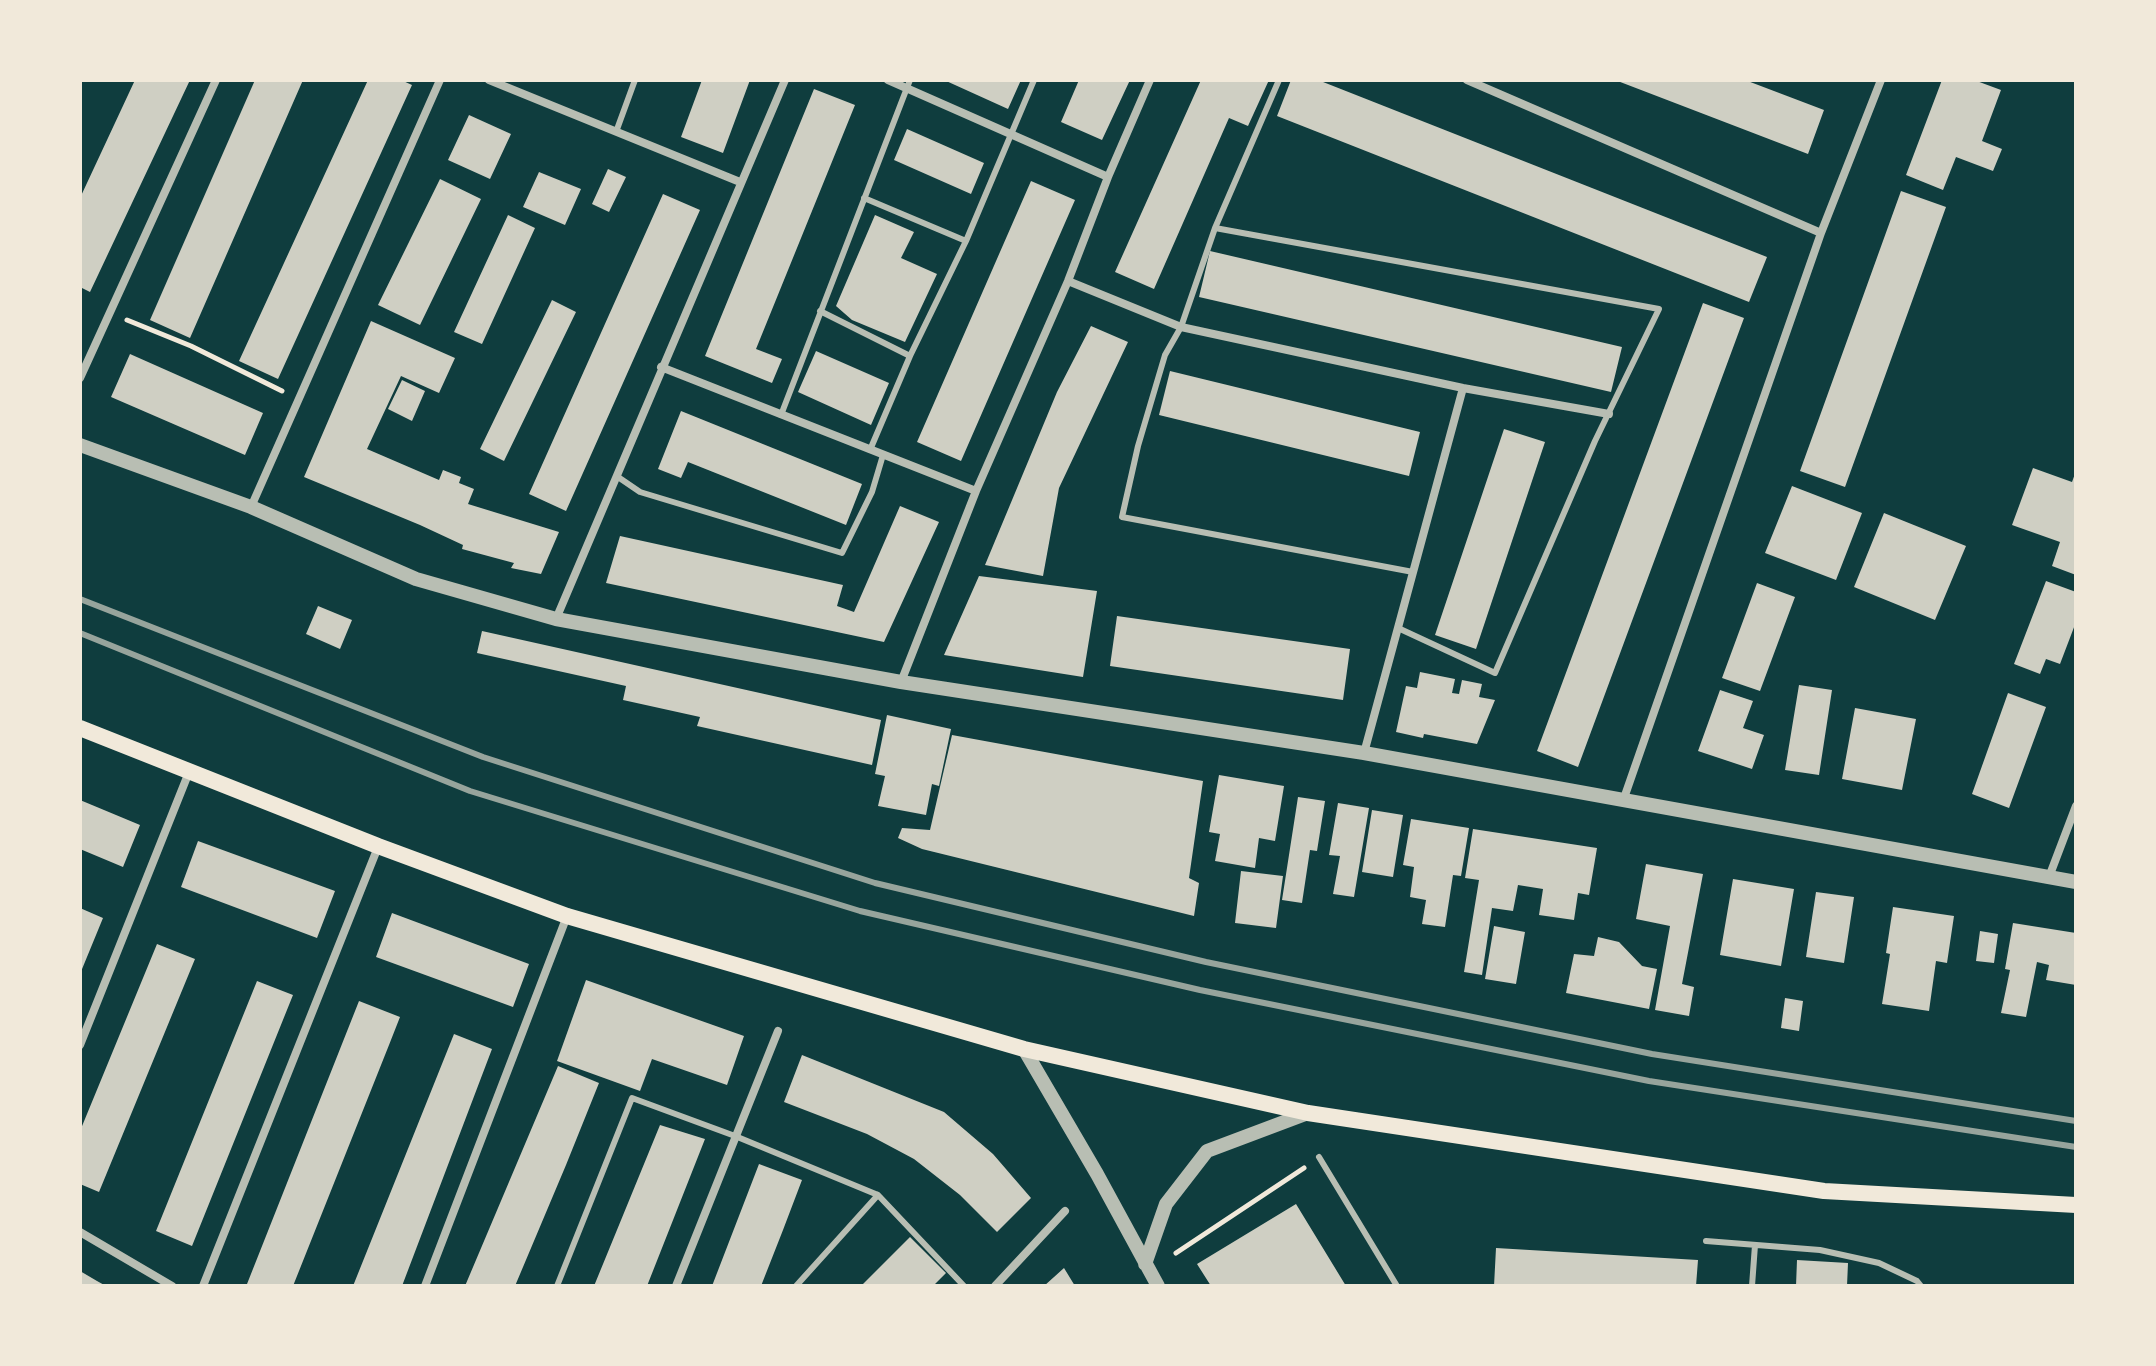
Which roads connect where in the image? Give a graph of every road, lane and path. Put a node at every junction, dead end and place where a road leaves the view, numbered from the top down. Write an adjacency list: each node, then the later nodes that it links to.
1 (216, 80): 23 (street)
2 (440, 80): 29 (street)
3 (489, 80): 13 (street)
4 (635, 80): 13 (lane)
5 (785, 80): 16 (street)
6 (888, 80): 12 (street)
7 (1034, 80): 14 (lane)
8 (1150, 80): 15 (street)
9 (1279, 80): 18 (lane)
10 (1467, 80): 19 (street)
11 (1881, 80): 19 (street)
12 (908, 84): 14 (street); 17 (lane)
13 (616, 132): 16 (street)
14 (1011, 134): 15 (street); 20 (lane)
15 (1108, 177): 21 (street)
16 (740, 182): 26 (street)
17 (864, 198): 20 (lane); 22 (lane)
18 (1215, 228): 24 (lane); 30 (lane)
19 (1821, 233): 45 (street)
20 (966, 241): 25 (lane)
21 (1068, 281): 24 (street); 36 (street)
22 (820, 311): 25 (lane); 31 (lane)
23 (109, 312): 27 (street); 29 (path)
24 (1181, 327): 28 (street); 38 (lane)
25 (910, 356): 33 (lane)
26 (661, 367): 31 (street); 35 (street)
27 (80, 378)
28 (1463, 388): 30 (street); 38 (street)
29 (297, 398): 37 (street)
30 (1609, 414): 40 (lane)
31 (781, 415): 33 (street)
32 (80, 445): 37 (street)
33 (870, 450): 34 (street)
34 (883, 455): 35 (lane); 36 (street)
35 (618, 477): 39 (street)
36 (976, 491): 41 (street)
37 (251, 507): 39 (street)
38 (1413, 572): 40 (street)
39 (556, 619): 41 (street)
40 (1398, 628): 43 (street)
41 (901, 682): 43 (street)
42 (80, 728): 44 (main road)
43 (1364, 753): 45 (street)
44 (189, 772): 47 (main road); 52 (street)
45 (1623, 801): 48 (street)
46 (2076, 806): 48 (street)
47 (378, 846): 50 (main road); 65 (street)
48 (2049, 877): 49 (street)
49 (2076, 882)
50 (567, 916): 53 (main road); 66 (street)
51 (778, 1031): 55 (street)
52 (80, 1045)
53 (1024, 1049): 54 (main road); 63 (street)
54 (1308, 1113): 58 (main road); 63 (street)
55 (735, 1136): 57 (lane); 67 (lane); 68 (street)
56 (1319, 1157): 63 (path); 73 (lane)
57 (878, 1195): 69 (lane); 70 (lane)
58 (2076, 1205)
59 (1065, 1211): 71 (street)
60 (80, 1232): 64 (street)
61 (1706, 1241): 62 (lane)
62 (1755, 1245): 74 (lane); 75 (lane)
63 (1147, 1267): 72 (street)
64 (172, 1286)
65 (203, 1286)
66 (425, 1286)
67 (557, 1286)
68 (676, 1286)
69 (796, 1286)
70 (964, 1286)
71 (995, 1286)
72 (1158, 1286)
73 (1397, 1286)
74 (1752, 1286)
75 (1921, 1286)

